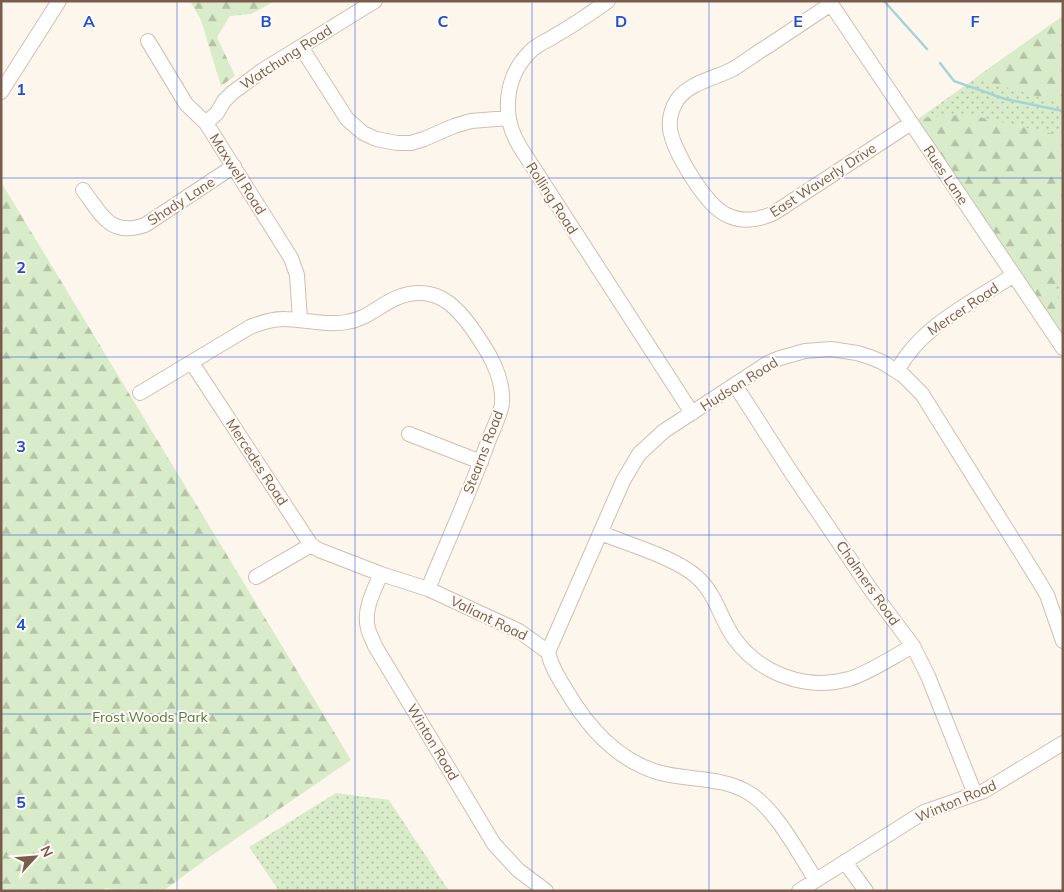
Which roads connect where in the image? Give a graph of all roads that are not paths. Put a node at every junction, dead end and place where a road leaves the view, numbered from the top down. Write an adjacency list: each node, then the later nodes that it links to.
1 (59, 1): 7 (street)
2 (375, 1): 6 (street, Watchung Road)
3 (608, 1): 8 (street, Rolling Road)
4 (830, 3): 10 (street, Rues Lane); 10 (street, East Waverly Drive)
5 (148, 41): 9 (street, Maxwell Road)
6 (301, 47): 8 (street); 9 (street, Watchung Road)
7 (1, 92)
8 (508, 118): 20 (street, Rolling Road)
9 (206, 123): 11 (street, Maxwell Road)
10 (911, 123): 13 (street, Rues Lane)
11 (234, 166): 12 (street, Shady Lane); 14 (street, Maxwell Road)
12 (83, 190)
13 (1014, 275): 15 (street, Rues Lane); 17 (street, Mercer Road)
14 (300, 320): 16 (street, Stearns Road); 22 (street, Stearns Road)
15 (1063, 348)
16 (192, 363): 19 (street, Stearns Road); 24 (street, Mercedes Road)
17 (897, 371): 18 (street, Hudson Road); 28 (street, Hudson Road)
18 (735, 385): 20 (street, Hudson Road); 29 (street, Chalmers Road)
19 (140, 393)
20 (692, 413): 23 (street, Hudson Road)
21 (409, 434): 22 (street)
22 (481, 462): 27 (street, Stearns Road)
23 (601, 533): 29 (street); 30 (street, Hudson Road)
24 (311, 545): 25 (street, Valiant Road); 26 (street)
25 (381, 574): 27 (street, Valiant Road); 35 (street, Winton Road)
26 (256, 577)
27 (428, 589): 30 (street, Valiant Road)
28 (1063, 641)
29 (913, 646): 32 (street, Chalmers Road)
30 (548, 652): 34 (street)
31 (1063, 742): 32 (street, Winton Road)
32 (976, 794): 33 (street, Winton Road)
33 (845, 862): 34 (street, Winton Road); 37 (street)
34 (816, 880): 36 (street, Winton Road)
35 (546, 891)
36 (799, 891)
37 (866, 891)

